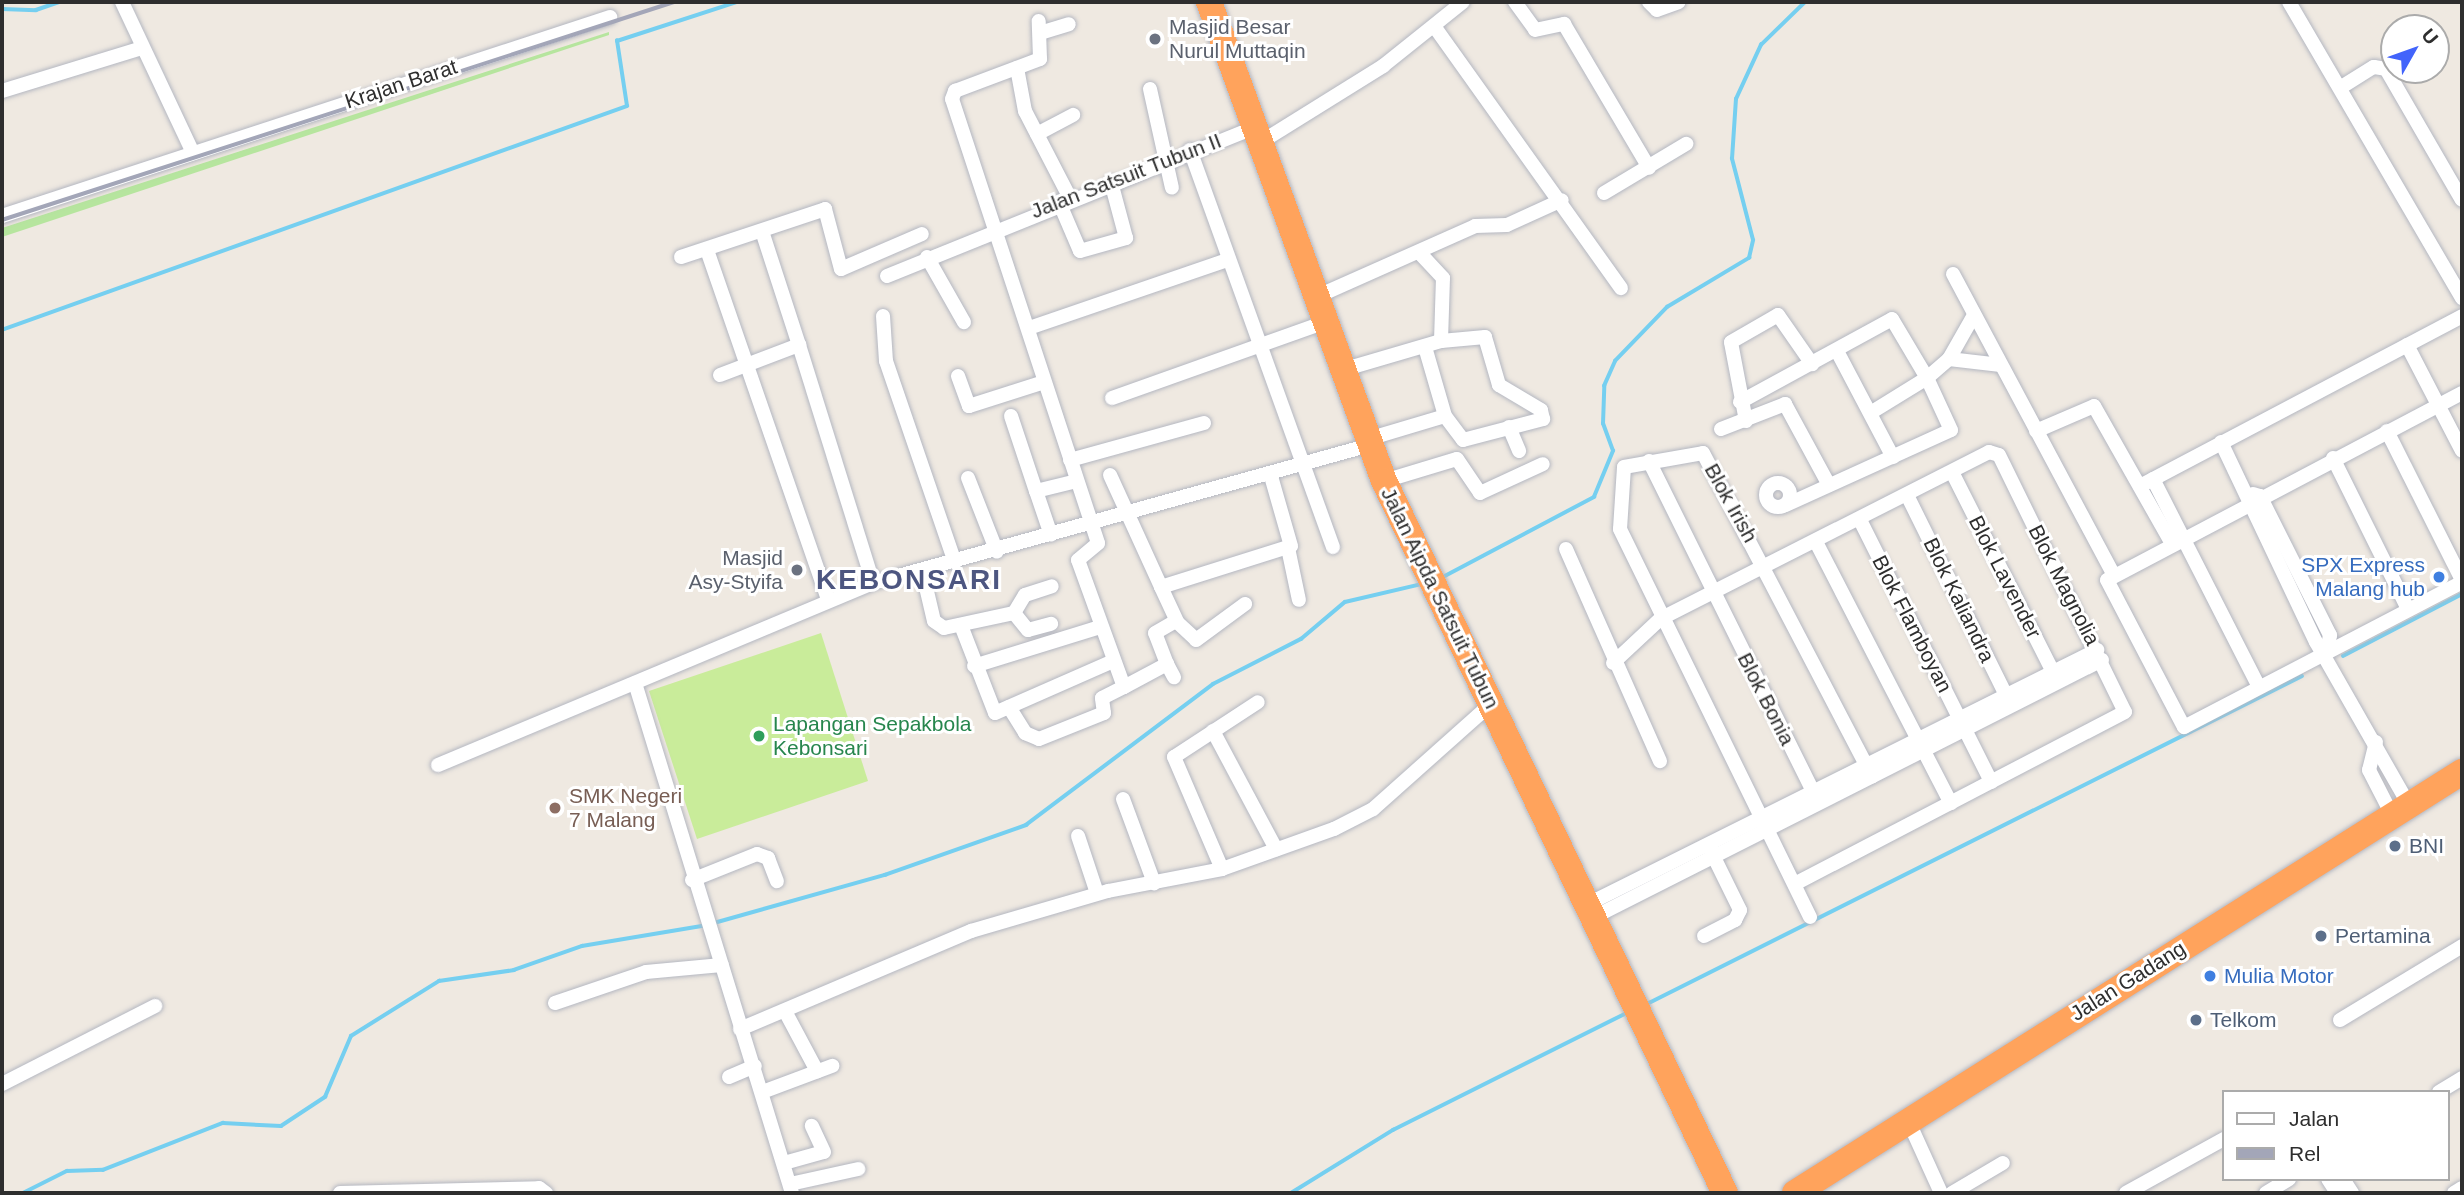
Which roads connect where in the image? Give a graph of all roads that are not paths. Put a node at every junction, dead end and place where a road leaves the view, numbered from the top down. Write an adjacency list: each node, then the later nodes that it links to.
1 (122, 2): 11 (street)
2 (1209, 2): 18 (highway, Jalan Aipda Satsuit Tubun)
3 (1463, 2): 10 (street, Jalan Satsuit Tubun II)
4 (1515, 2): 23 (street)
5 (1649, 2): 6 (street)
6 (1679, 2)
7 (2289, 2): 13 (street)
8 (610, 17): 21 (street, Krajan Barat)
9 (1069, 24): 12 (street)
10 (1434, 26): 18 (street, Jalan Satsuit Tubun II); 28 (street)
11 (142, 48): 15 (street); 21 (street)
12 (1017, 68): 17 (street); 31 (street)
13 (2343, 86): 29 (street); 43 (street)
14 (1150, 89): 22 (street)
15 (2, 91)
16 (1073, 115): 17 (street)
17 (1037, 134): 27 (street)
18 (1258, 134): 20 (street, Jalan Satsuit Tubun II); 42 (highway, Jalan Aipda Satsuit Tubun)
19 (1686, 144): 23 (street)
20 (1189, 150): 22 (street, Jalan Satsuit Tubun II); 38 (street)
21 (192, 151): 30 (street, Krajan Barat)
22 (1166, 159): 24 (street, Jalan Satsuit Tubun II); 25 (street)
23 (1649, 167): 26 (street)
24 (1111, 182): 27 (street, Jalan Satsuit Tubun II); 27 (street)
25 (1172, 188)
26 (1604, 193)
27 (1065, 200): 31 (street, Jalan Satsuit Tubun II)
28 (1562, 200): 35 (street); 41 (street)
29 (2462, 200)
30 (2, 216)
31 (998, 227): 37 (street, Jalan Satsuit Tubun II); 49 (street)
32 (762, 230): 33 (street); 34 (street); 52 (street)
33 (922, 234)
34 (707, 250): 36 (street); 59 (street)
35 (1421, 254): 42 (street); 50 (street)
36 (681, 257)
37 (927, 257): 40 (street, Jalan Satsuit Tubun II); 47 (street)
38 (1228, 260): 49 (street); 51 (street)
39 (1953, 274): 45 (street)
40 (887, 276)
41 (1621, 288)
42 (1318, 296): 48 (highway, Jalan Aipda Satsuit Tubun)
43 (2462, 298)
44 (883, 316): 114 (street)
45 (1974, 316): 56 (street); 58 (street)
46 (2462, 317): 53 (street)
47 (964, 322)
48 (1325, 322): 51 (street); 60 (highway, Jalan Aipda Satsuit Tubun)
49 (1028, 328): 64 (street)
50 (1441, 341): 54 (street); 76 (street)
51 (1261, 342): 67 (street); 89 (street)
52 (799, 345): 59 (street); 119 (street)
53 (2407, 345): 70 (street); 81 (street)
54 (1425, 347): 60 (street); 73 (street)
55 (1837, 351): 57 (street); 63 (street); 71 (street)
56 (1949, 359): 58 (street); 63 (street)
57 (1812, 364): 65 (street); 68 (street)
58 (2000, 365): 78 (street)
59 (744, 366): 61 (street); 123 (street)
60 (1342, 370): 80 (highway, Jalan Aipda Satsuit Tubun)
61 (719, 375)
62 (958, 376): 64 (street)
63 (1927, 378): 71 (street); 84 (street)
64 (1044, 382): 86 (street)
65 (1775, 384): 68 (street); 69 (street)
66 (2462, 393): 70 (street)
67 (1112, 398)
68 (1740, 402): 74 (street)
69 (1785, 404): 74 (street); 97 (street)
70 (2439, 405): 79 (street); 83 (street)
71 (1872, 412): 84 (street)
72 (1011, 416): 99 (street)
73 (1445, 416): 76 (street); 80 (street)
74 (1746, 421): 77 (street)
75 (1205, 423): 86 (street)
76 (1509, 427): 82 (street)
77 (1721, 429)
78 (2036, 431): 96 (street); 117 (street)
79 (2387, 431): 85 (street); 118 (street)
80 (1369, 442): 89 (street); 95 (highway, Jalan Aipda Satsuit Tubun)
81 (2221, 442): 96 (street); 102 (street)
82 (1519, 451)
83 (2462, 451)
84 (1893, 457): 97 (street)
85 (2333, 458): 102 (street); 126 (street)
86 (1070, 460): 94 (street)
87 (1649, 461): 115 (street, Blok Irish); 122 (street, Blok Bonia); 128 (street)
88 (1543, 464): 95 (street)
89 (1307, 465): 91 (street); 110 (street)
90 (1952, 472): 101 (street); 134 (street, Blok Magnolia); 138 (street, Blok Lavender)
91 (1270, 473): 104 (street); 111 (street)
92 (1110, 475): 104 (street)
93 (968, 478): 113 (street)
94 (1077, 481): 99 (street); 106 (street)
95 (1384, 481): 144 (highway, Jalan Aipda Satsuit Tubun)
96 (2146, 482): 108 (street)
97 (1829, 485): 100 (street)
98 (1787, 487): 100 (street); 103 (street); 103 (street)
99 (1036, 491): 107 (street)
100 (1811, 494): 103 (street)
101 (1907, 495): 105 (street); 142 (street, Blok Kaliandra)
102 (2251, 498): 108 (street); 133 (street)
103 (1786, 505)
104 (1129, 513): 106 (street); 121 (street)
105 (1860, 520): 109 (street); 146 (street, Blok Flamboyan)
106 (1091, 523): 107 (street); 131 (street)
107 (1051, 535): 113 (street)
108 (2178, 540): 117 (street); 141 (street)
109 (1816, 542): 115 (street); 148 (street)
110 (1333, 547)
111 (1288, 548): 121 (street); 124 (street)
112 (1566, 549): 136 (street)
113 (997, 552): 114 (street)
114 (955, 563): 116 (street)
115 (1767, 565): 122 (street); 151 (street)
116 (922, 570): 119 (street); 132 (street)
117 (2114, 575): 141 (street)
118 (2462, 581): 126 (street)
119 (873, 583): 123 (street)
120 (1052, 586): 127 (street)
121 (1161, 587): 129 (street)
122 (1712, 594): 128 (street); 155 (street, Blok Bonia)
123 (828, 599): 139 (street)
124 (1299, 600)
125 (1245, 604): 129 (street)
126 (2408, 609): 133 (street)
127 (1013, 612): 130 (street); 132 (street)
128 (1660, 619): 136 (street); 158 (street)
129 (1176, 621): 140 (street)
130 (1051, 624)
131 (1100, 627): 135 (street); 137 (street)
132 (962, 628): 137 (street)
133 (2328, 652): 141 (street); 157 (street)
134 (2099, 655): 138 (street); 153 (street, Blok Magnolia)
135 (1111, 662): 140 (street); 145 (street)
136 (1613, 663): 149 (street)
137 (974, 666): 145 (street)
138 (2055, 677): 142 (street)
139 (635, 683): 150 (street); 163 (street)
140 (1124, 687): 145 (street)
141 (2259, 687)
142 (2008, 700): 146 (street)
143 (1258, 702): 147 (street)
144 (1491, 704): 160 (street); 168 (highway, Jalan Aipda Satsuit Tubun)
145 (1009, 707)
146 (1962, 723): 148 (street); 153 (street, Blok Flamboyan)
147 (1213, 731): 160 (street); 162 (street)
148 (1919, 746): 151 (street); 156 (street)
149 (1660, 761)
150 (438, 765)
151 (1870, 771): 155 (street)
152 (2462, 772): 157 (highway, Jalan Gadang)
153 (1991, 782): 156 (street)
154 (1123, 799): 165 (street)
155 (1817, 799): 158 (street)
156 (1951, 803): 166 (street)
157 (2401, 810): 186 (highway, Jalan Gadang)
158 (1766, 825): 161 (street); 166 (street)
159 (1078, 836): 167 (street)
160 (1276, 849): 162 (street)
161 (1712, 852): 168 (street); 170 (street)
162 (1222, 869): 165 (street)
163 (692, 880): 164 (street); 172 (street)
164 (777, 881)
165 (1154, 883): 167 (street)
166 (1795, 884): 169 (street)
167 (1097, 893): 175 (street)
168 (1593, 909): 193 (highway, Jalan Aipda Satsuit Tubun)
169 (1810, 917)
170 (1704, 936)
171 (2462, 946): 176 (street)
172 (722, 965): 173 (street); 177 (street)
173 (555, 1003)
174 (155, 1006): 183 (street)
175 (786, 1013): 177 (street); 180 (street)
176 (2340, 1020)
177 (740, 1029): 178 (street)
178 (755, 1066): 181 (street); 185 (street)
179 (832, 1066): 180 (street)
180 (817, 1071): 185 (street)
181 (729, 1077)
182 (2462, 1078): 184 (street)
183 (2, 1084)
184 (2443, 1090)
185 (765, 1091): 189 (street)
186 (1906, 1118): 199 (highway, Jalan Gadang); 200 (street)
187 (812, 1126): 189 (street)
188 (2222, 1140): 202 (street)
189 (784, 1163): 195 (street)
190 (2003, 1163): 201 (street)
191 (858, 1169): 195 (street)
192 (2286, 1181): 203 (street)
193 (1722, 1184): 198 (highway, Jalan Aipda Satsuit Tubun)
194 (2462, 1188): 204 (street)
195 (791, 1189)
196 (341, 1193): 197 (street)
197 (546, 1193)
198 (1738, 1193)
199 (1795, 1193)
200 (1941, 1193)
201 (1952, 1193)
202 (2126, 1193)
203 (2266, 1193)
204 (2454, 1193)

